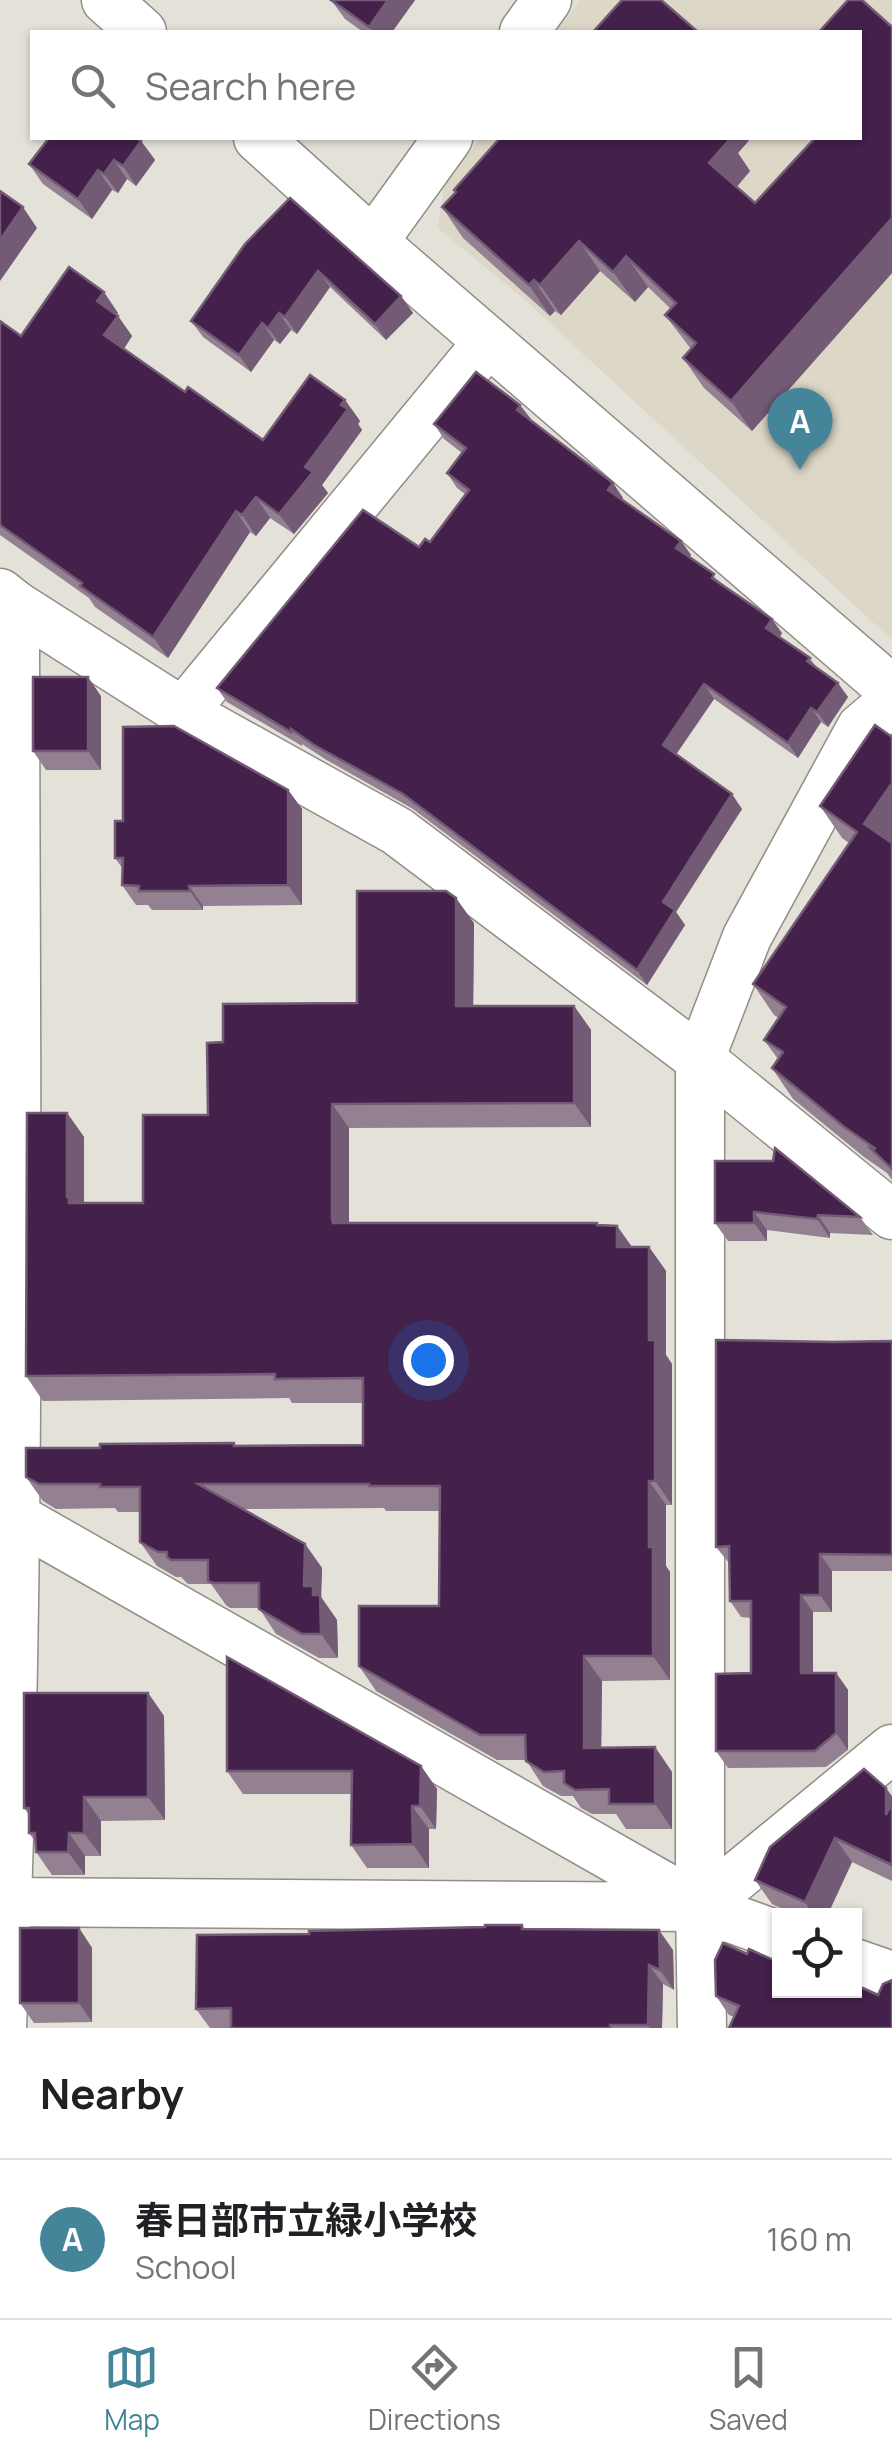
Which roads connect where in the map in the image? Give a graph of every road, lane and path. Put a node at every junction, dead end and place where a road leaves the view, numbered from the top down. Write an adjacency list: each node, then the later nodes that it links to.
1 (106, 0): 3 (street)
2 (547, 0): 4 (street)
3 (140, 30)
4 (525, 30)
5 (260, 140): 7 (street)
6 (447, 140): 7 (street)
7 (373, 242): 8 (street)
8 (488, 342): 10 (street); 12 (street)
9 (8, 599): 12 (street); 15 (street)
10 (892, 690)
11 (892, 702): 13 (street)
12 (183, 712): 13 (street)
13 (700, 1059): 14 (street); 18 (street)
14 (892, 1214)
15 (14, 1517): 17 (street); 18 (street)
16 (892, 1749): 18 (street)
17 (4, 1902): 18 (street); 22 (street)
18 (700, 1907): 19 (street); 23 (street)
19 (772, 1933)
20 (862, 1966): 21 (street)
21 (892, 1976)
22 (2, 2028)
23 (702, 2028)

